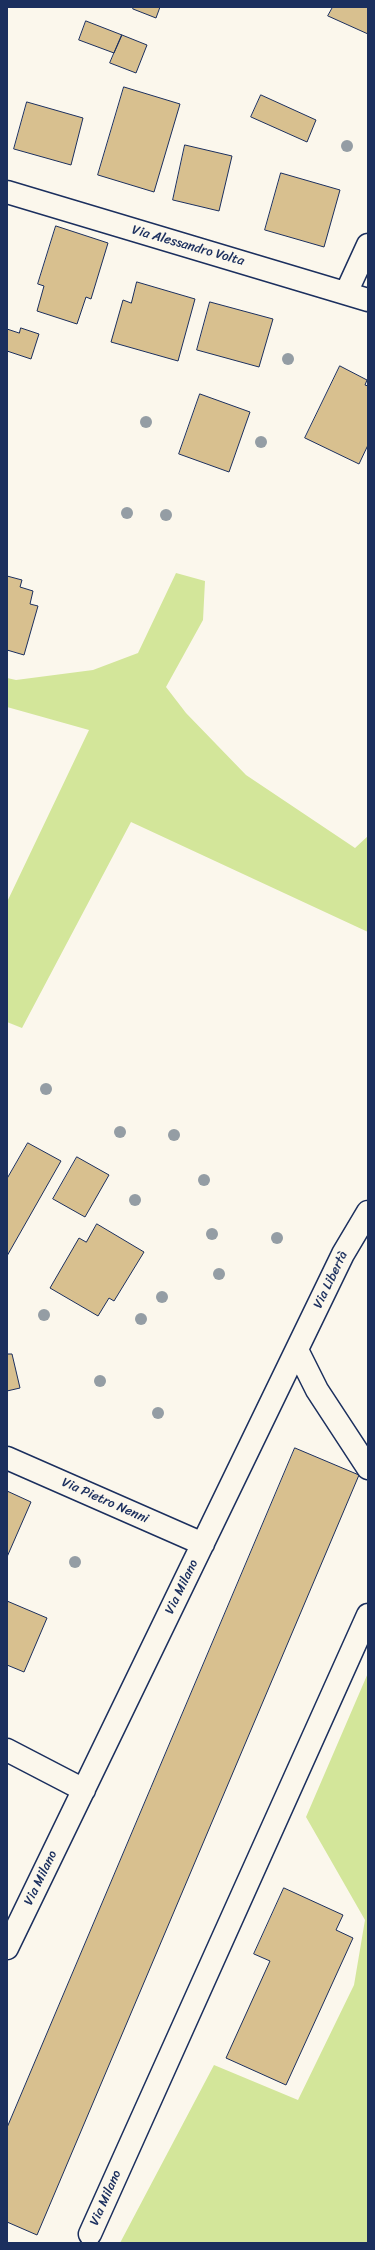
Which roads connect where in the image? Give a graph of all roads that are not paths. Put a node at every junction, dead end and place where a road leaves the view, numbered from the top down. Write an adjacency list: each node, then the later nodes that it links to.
1 (7, 192): 3 (street, Via Alessandro Volta)
2 (368, 245): 3 (street)
3 (346, 292): 4 (street, Via Alessandro Volta)
4 (368, 300)
5 (368, 1212): 6 (street, Via Libertà)
6 (297, 1350): 8 (street); 9 (street, Via Milano)
7 (7, 1458): 9 (street, Via Pietro Nenni)
8 (368, 1468)
9 (203, 1544): 12 (street, Via Milano)
10 (368, 1615): 14 (street, Via Milano)
11 (7, 1750): 12 (street)
12 (84, 1790): 13 (street, Via Milano)
13 (7, 1948)
14 (90, 2234)

